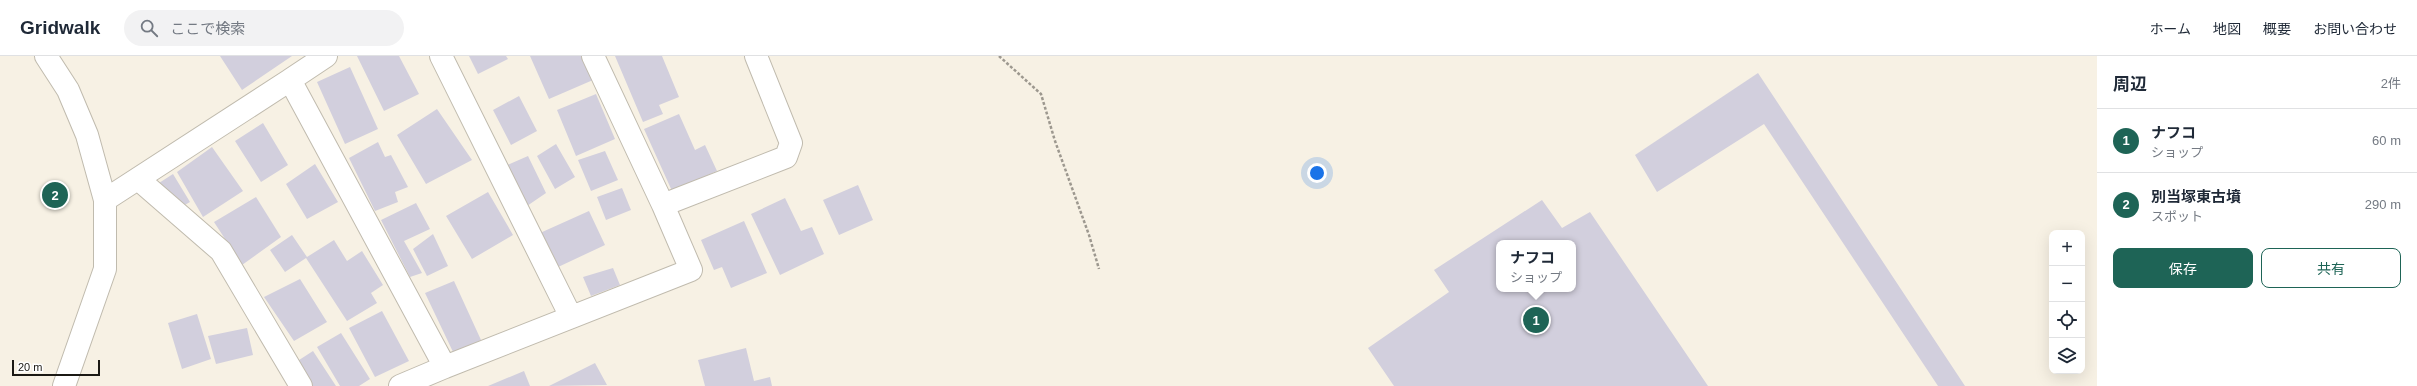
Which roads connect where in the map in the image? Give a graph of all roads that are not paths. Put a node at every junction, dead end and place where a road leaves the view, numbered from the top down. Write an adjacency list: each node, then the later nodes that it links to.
1 (46, 56): 8 (street)
2 (326, 56): 6 (street)
3 (441, 56): 10 (street)
4 (593, 56): 9 (street)
5 (756, 56): 9 (street)
6 (290, 80): 7 (street); 11 (street)
7 (138, 179): 8 (street); 13 (street)
8 (105, 200): 12 (street)
9 (663, 205): 10 (street)
10 (571, 317): 11 (street)
11 (445, 367): 14 (street)
12 (64, 386)
13 (301, 386)
14 (400, 386)

